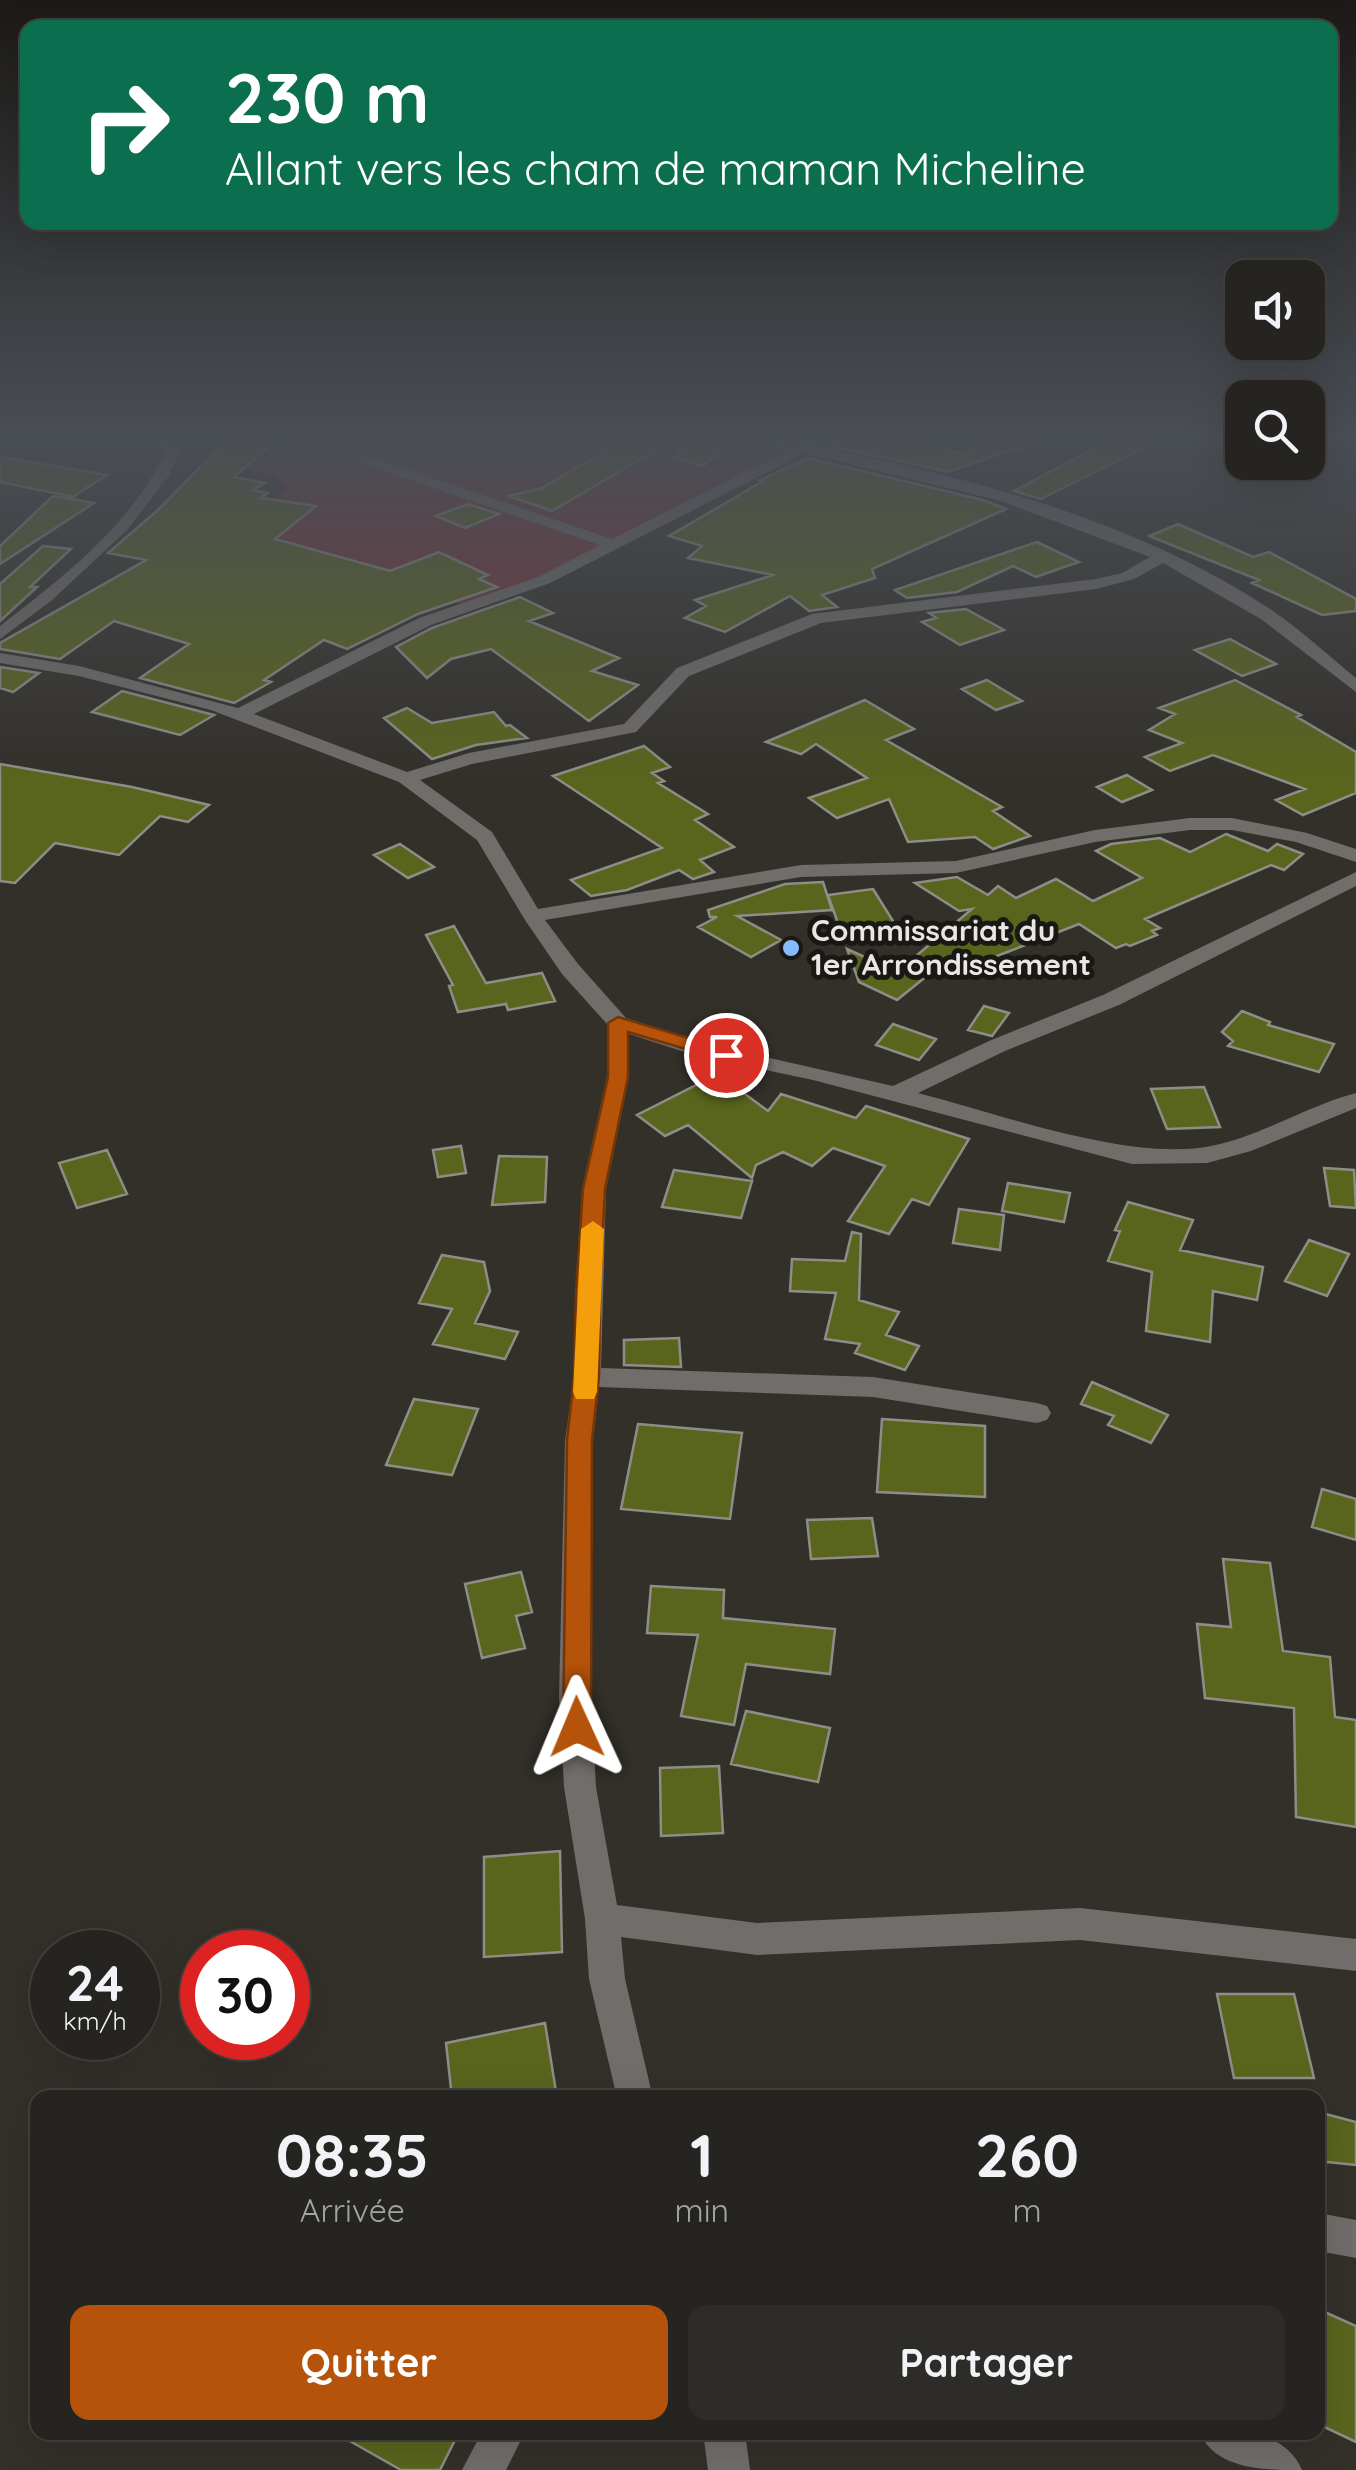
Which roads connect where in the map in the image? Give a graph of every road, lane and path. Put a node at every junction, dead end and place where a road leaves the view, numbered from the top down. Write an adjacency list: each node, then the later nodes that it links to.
1 (96, 550): 5 (street)
2 (603, 550): 8 (street)
3 (1141, 550): 4 (street)
4 (1162, 558): 7 (street); 9 (street)
5 (0, 634)
6 (0, 658): 8 (street)
7 (1356, 687)
8 (238, 715): 9 (street)
9 (406, 778): 12 (street)
10 (1356, 856): 12 (street)
11 (1356, 878): 14 (street)
12 (532, 916): 13 (street)
13 (618, 1023): 14 (street); 16 (street)
14 (896, 1094): 15 (street)
15 (1350, 1106)
16 (587, 1377): 17 (street); 18 (street)
17 (1038, 1413)
18 (602, 1919): 19 (street); 20 (street)
19 (1356, 1955)
20 (633, 2090)
21 (1325, 2233): 22 (street)
22 (1356, 2239)
23 (500, 2440): 26 (street)
24 (725, 2440): 27 (street)
25 (1232, 2440): 28 (street)
26 (483, 2470)
27 (729, 2470)
28 (1281, 2470)

